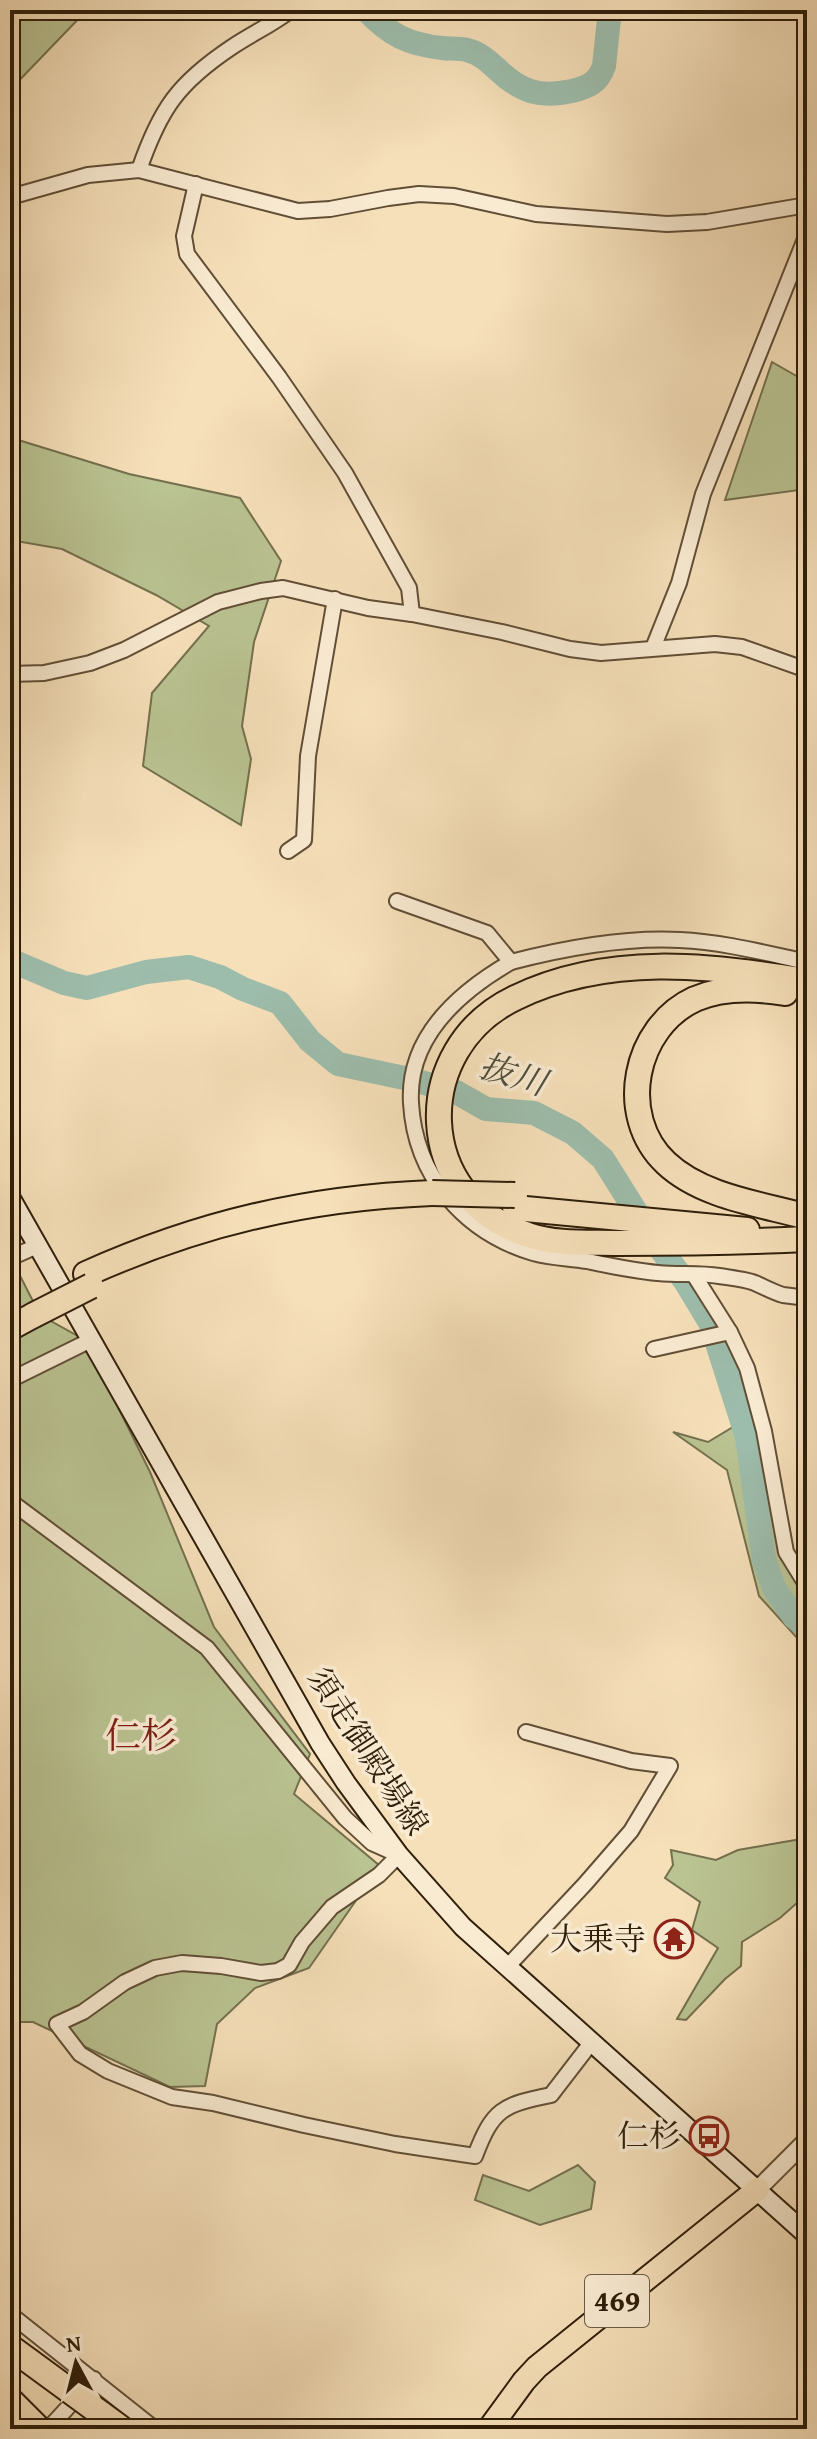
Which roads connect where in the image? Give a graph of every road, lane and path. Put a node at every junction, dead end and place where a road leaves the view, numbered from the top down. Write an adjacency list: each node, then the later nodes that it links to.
1 (291, 10): 2 (street)
2 (139, 170): 3 (street); 4 (street)
3 (196, 184): 5 (street); 8 (street)
4 (10, 197)
5 (807, 205)
6 (807, 234): 9 (street)
7 (335, 599): 8 (street); 11 (street); 12 (street)
8 (412, 614): 9 (street)
9 (653, 648): 10 (street)
10 (807, 670)
11 (10, 674)
12 (288, 851)
13 (397, 901): 14 (street)
14 (511, 962): 15 (street); 24 (street)
15 (807, 962)
16 (807, 981): 20 (highway)
17 (807, 997): 19 (highway)
18 (10, 1197): 22 (main road, 須走御殿場線)
19 (807, 1218): 20 (highway)
20 (702, 1226): 21 (highway); 26 (highway)
21 (807, 1238)
22 (37, 1246): 23 (street); 29 (main road, 須走御殿場線)
23 (10, 1258)
24 (694, 1275): 25 (street); 28 (street)
25 (807, 1298)
26 (24, 1310): 27 (highway)
27 (10, 1328)
28 (725, 1333): 30 (street); 33 (street)
29 (91, 1340): 31 (street); 35 (main road, 須走御殿場線)
30 (654, 1349)
31 (10, 1380)
32 (10, 1501): 35 (street)
33 (807, 1586)
34 (526, 1732): 36 (street)
35 (399, 1855): 36 (main road, 須走御殿場線); 37 (street)
36 (507, 1967): 37 (main road, 須走御殿場線)
37 (591, 2043): 39 (main road, 須走御殿場線)
38 (807, 2140): 39 (street)
39 (758, 2189): 40 (main road, 須走御殿場線); 45 (highway, 469)
40 (807, 2235)
41 (10, 2314): 43 (street)
42 (10, 2347): 48 (highway, bridge)
43 (94, 2379): 47 (street); 49 (street)
44 (10, 2400): 46 (highway)
45 (490, 2428)
46 (39, 2429)
47 (48, 2429)
48 (122, 2429)
49 (155, 2429)

